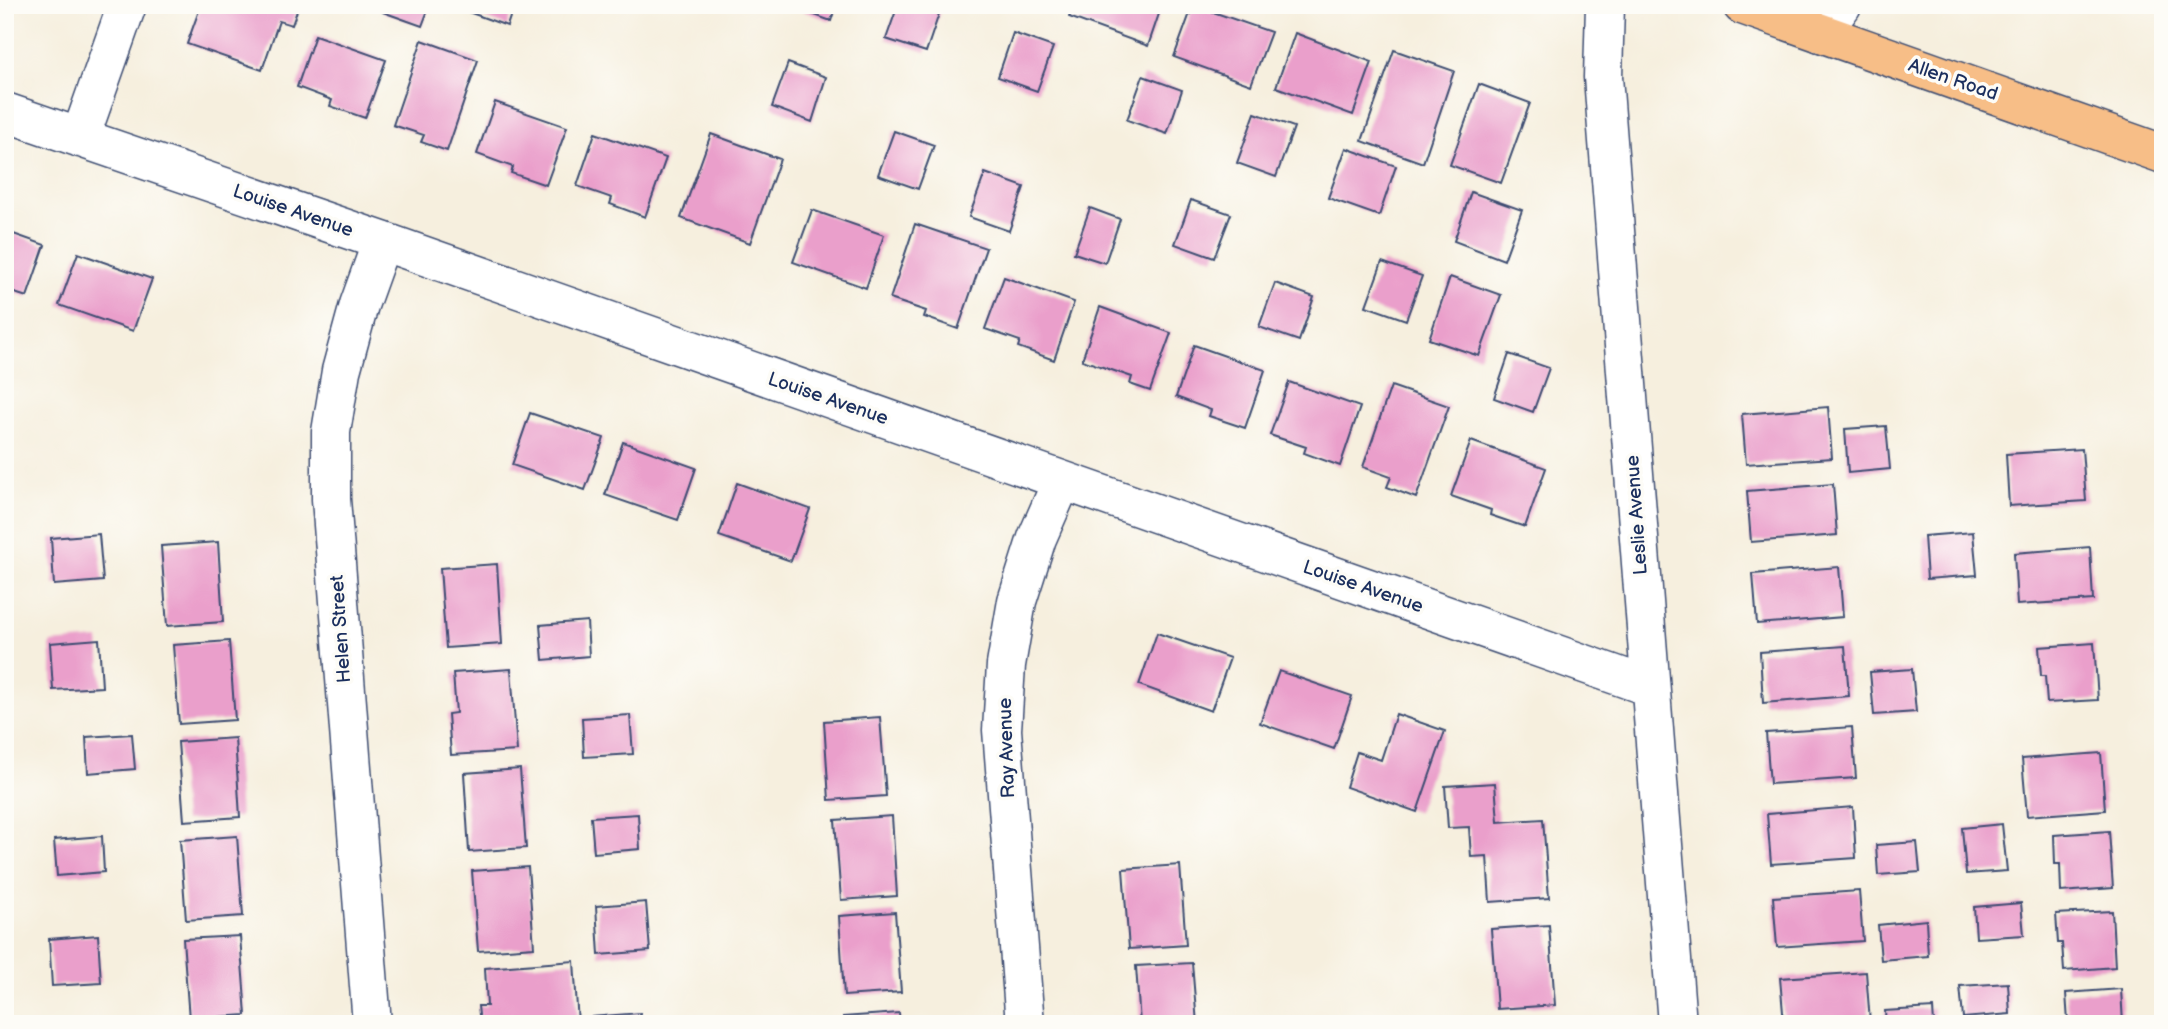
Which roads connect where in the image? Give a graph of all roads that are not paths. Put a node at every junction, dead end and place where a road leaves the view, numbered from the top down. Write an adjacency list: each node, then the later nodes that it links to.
1 (127, 5): 6 (street)
2 (1605, 5): 10 (street, Leslie Avenue)
3 (1742, 5): 4 (main road, Allen Road)
4 (1831, 19): 7 (main road, Allen Road)
5 (5, 111): 6 (street, Louise Avenue)
6 (80, 138): 8 (street, Louise Avenue)
7 (2163, 154)
8 (382, 241): 9 (street, Louise Avenue); 11 (street, Helen Street)
9 (1062, 481): 10 (street, Louise Avenue); 12 (street, Ray Avenue)
10 (1650, 687): 13 (street, Leslie Avenue)
11 (372, 1024)
12 (1025, 1024)
13 (1677, 1024)

